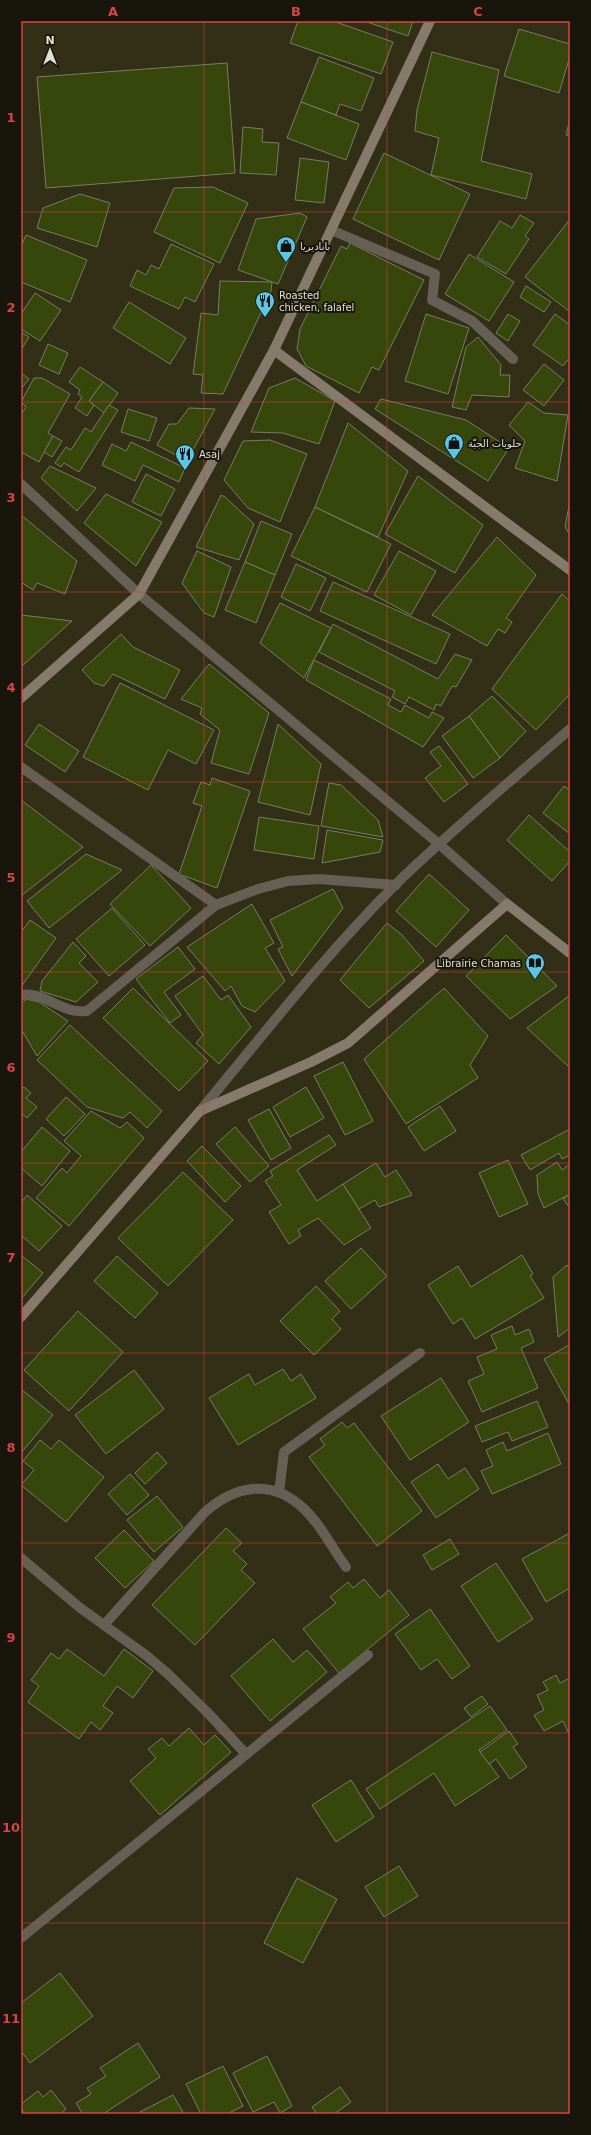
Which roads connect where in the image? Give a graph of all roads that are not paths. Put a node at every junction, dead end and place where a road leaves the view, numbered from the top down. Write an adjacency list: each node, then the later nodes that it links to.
1 (430, 21): 2 (main road)
2 (331, 230): 3 (main road); 4 (street)
3 (274, 350): 6 (main road); 7 (main road)
4 (513, 359)
5 (21, 484): 7 (street)
6 (570, 570)
7 (139, 594): 8 (main road); 11 (street)
8 (21, 698)
9 (570, 729): 11 (street)
10 (21, 767): 14 (street)
11 (439, 844): 12 (street); 13 (street)
12 (396, 885): 14 (street); 17 (street)
13 (507, 904): 15 (main road); 17 (main road)
14 (216, 905): 16 (street)
15 (570, 953)
16 (21, 995)
17 (200, 1111): 18 (main road)
18 (21, 1317)
19 (420, 1352): 20 (street)
20 (279, 1492): 22 (street); 23 (street)
21 (21, 1558): 23 (street)
22 (346, 1567)
23 (104, 1625): 25 (street)
24 (368, 1655): 25 (street)
25 (245, 1754): 26 (street)
26 (21, 1938)

